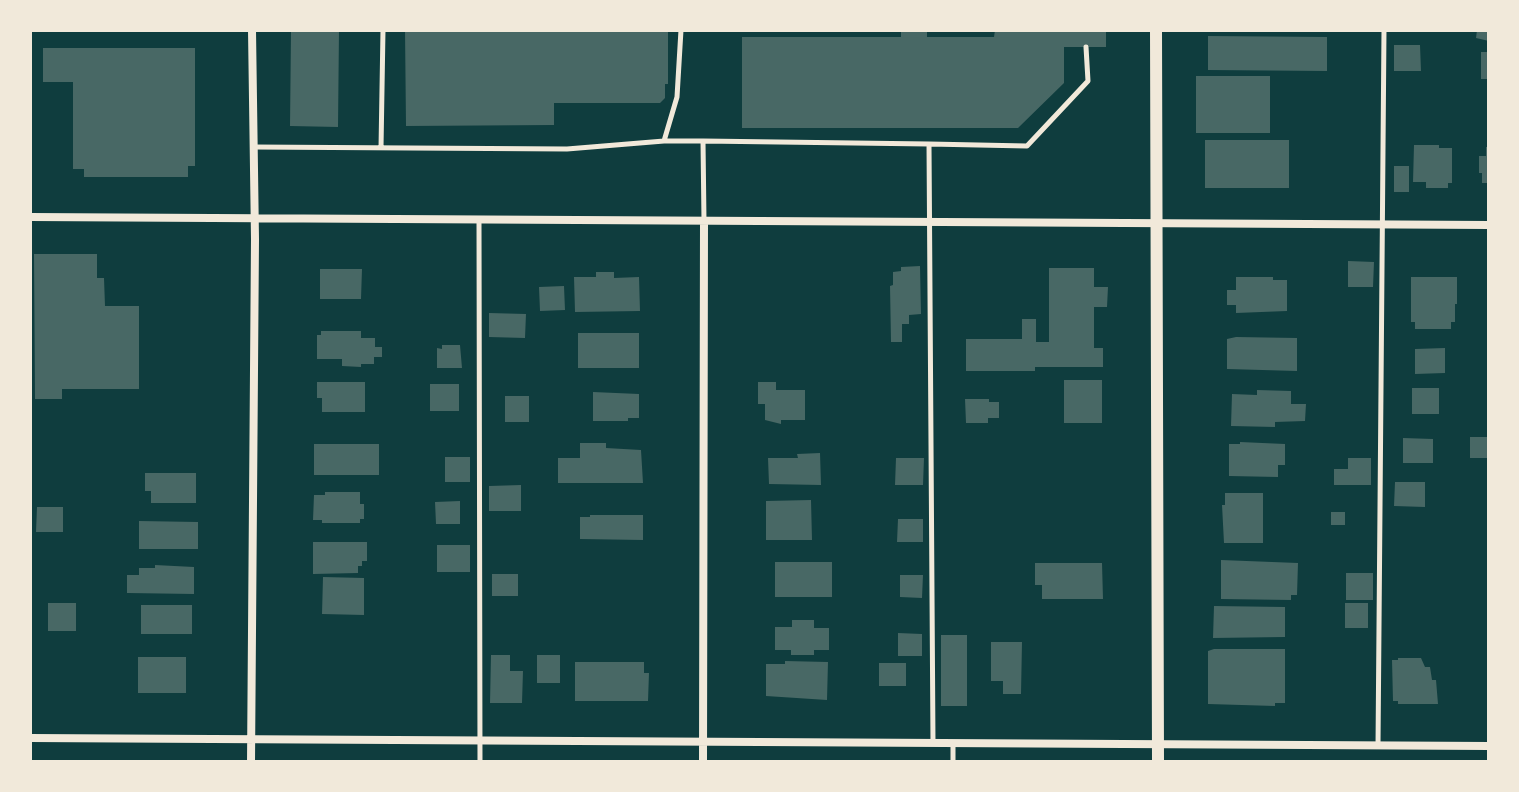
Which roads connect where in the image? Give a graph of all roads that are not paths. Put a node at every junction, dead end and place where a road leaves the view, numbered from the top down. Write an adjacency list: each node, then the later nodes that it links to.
1 (252, 30): 10 (street)
2 (383, 30): 11 (lane)
3 (681, 30): 7 (lane)
4 (1156, 30): 17 (street)
5 (1384, 30): 19 (lane)
6 (1086, 47): 9 (lane)
7 (664, 141): 8 (lane); 11 (lane)
8 (703, 141): 9 (lane); 15 (lane)
9 (929, 144): 16 (lane)
10 (254, 147): 11 (lane); 13 (street)
11 (381, 148)
12 (30, 217): 13 (street)
13 (255, 218): 14 (street); 21 (street)
14 (479, 220): 15 (street); 23 (lane)
15 (704, 221): 16 (street); 22 (street)
16 (931, 223): 17 (street); 24 (lane)
17 (1156, 224): 19 (street); 26 (street)
18 (1489, 225): 19 (street)
19 (1384, 226): 27 (lane)
20 (30, 738): 21 (street)
21 (251, 738): 23 (street); 29 (street)
22 (702, 740): 23 (street); 24 (street); 31 (street)
23 (480, 741): 30 (lane)
24 (933, 744): 25 (street)
25 (953, 744): 26 (street); 32 (lane)
26 (1158, 745): 27 (street); 33 (street)
27 (1378, 746): 28 (street)
28 (1489, 746)
29 (251, 762)
30 (480, 762)
31 (703, 762)
32 (953, 762)
33 (1158, 762)

